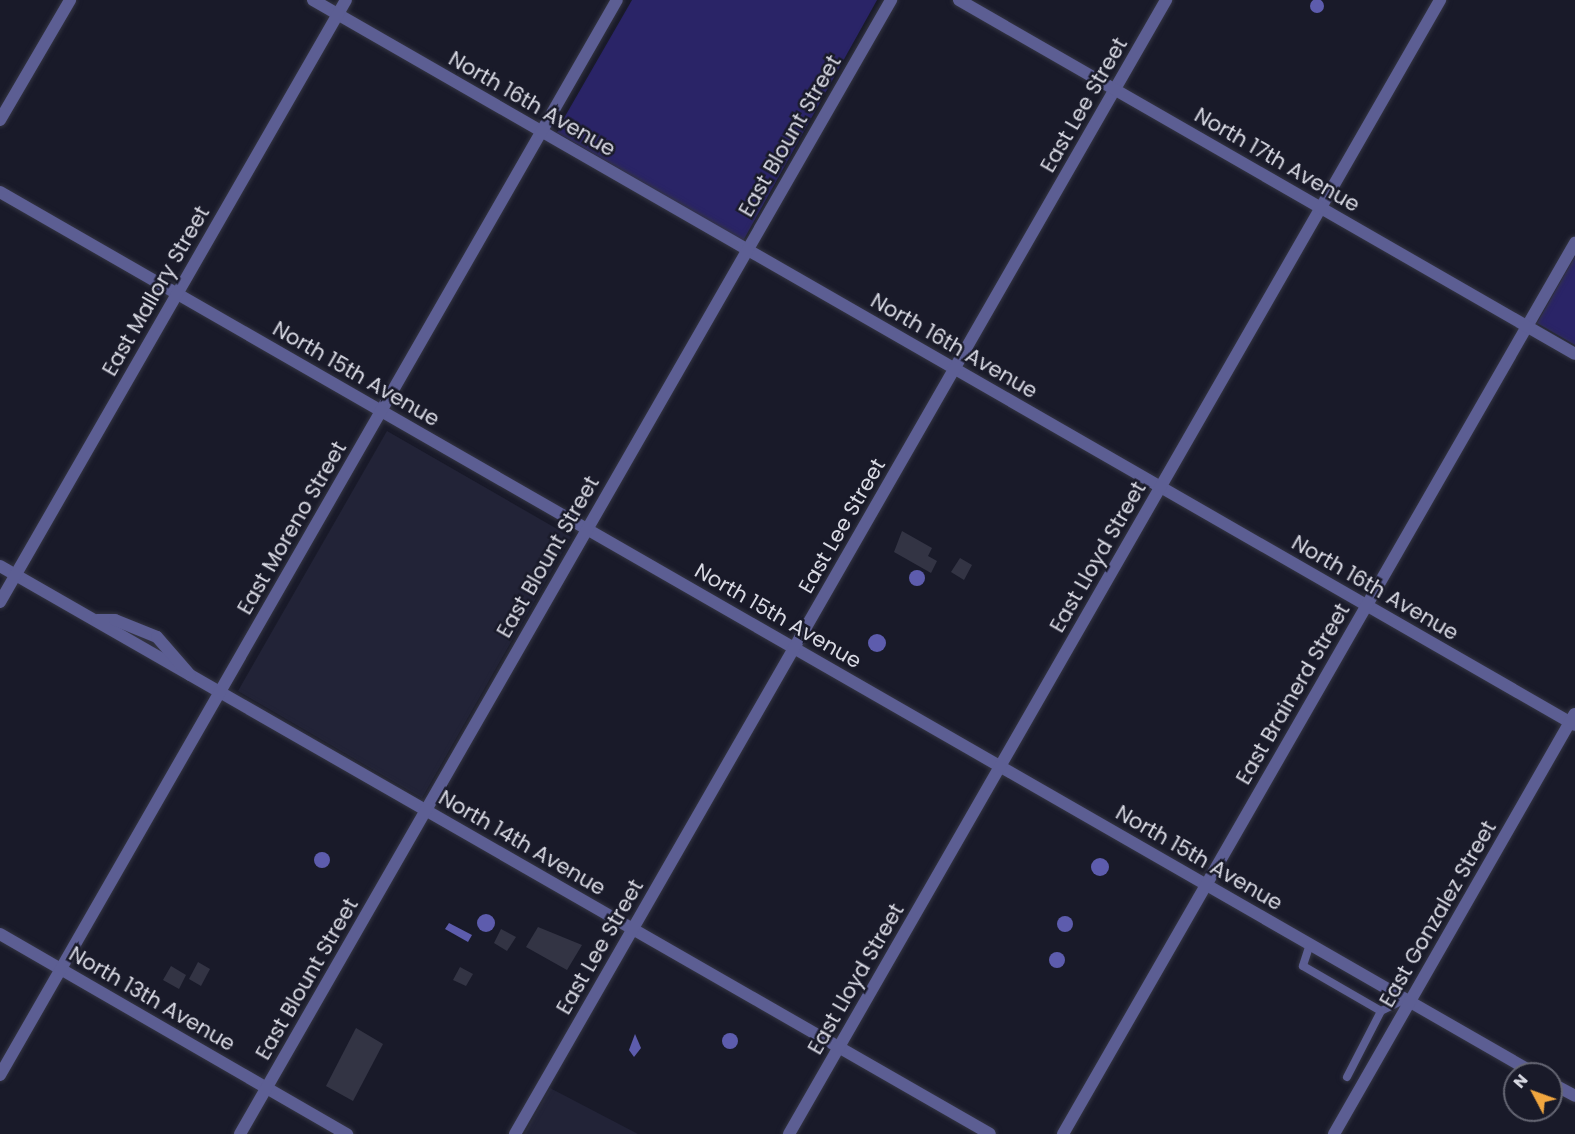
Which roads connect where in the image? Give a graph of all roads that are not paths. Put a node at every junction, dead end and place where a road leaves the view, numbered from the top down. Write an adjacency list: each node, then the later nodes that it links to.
1 (70, 0): 11 (street)
2 (313, 0): 9 (street, North 16th Avenue)
3 (346, 0): 9 (street, East Mallory Street)
4 (617, 0): 12 (street, East Moreno Street)
5 (891, 0): 16 (street, East Blount Street)
6 (959, 0): 10 (street, North 17th Avenue)
7 (1166, 0): 10 (street, East Lee Street)
8 (1440, 0): 14 (street, East Lloyd Street)
9 (338, 14): 12 (street, North 16th Avenue); 17 (street, East Mallory Street)
10 (1115, 90): 14 (street, North 17th Avenue); 20 (street, East Lee Street)
11 (0, 120)
12 (542, 131): 16 (street, North 16th Avenue); 21 (street, East Moreno Street)
13 (0, 192): 17 (street, North 15th Avenue)
14 (1321, 208): 18 (street, North 17th Avenue); 22 (street, East Lloyd Street)
15 (1575, 243): 18 (street, East Brainerd Street)
16 (747, 249): 20 (street, North 16th Avenue); 23 (street, East Blount Street)
17 (177, 293): 21 (street, North 15th Avenue); 25 (street, East Mallory Street)
18 (1527, 326): 19 (street, North 17th Avenue); 27 (street, East Brainerd Street)
19 (1575, 354)
20 (955, 369): 22 (street, North 16th Avenue); 28 (street, East Lee Street)
21 (381, 411): 23 (street, North 15th Avenue); 29 (street, East Moreno Street)
22 (1161, 487): 27 (street, North 16th Avenue); 31 (street, East Lloyd Street)
23 (587, 529): 28 (street, North 15th Avenue); 32 (street, East Blount Street)
24 (0, 566): 25 (street, North 14th Avenue)
25 (15, 575): 26 (street, East Mallory Street); 29 (street, North 14th Avenue)
26 (0, 602)
27 (1366, 605): 30 (street, North 16th Avenue); 33 (street, East Brainerd Street)
28 (794, 648): 31 (street, North 15th Avenue); 34 (street, East Lee Street)
29 (220, 692): 32 (street, North 14th Avenue); 37 (street, East Moreno Street)
30 (1573, 720): 38 (street, East Gonzalez Street)
31 (1000, 766): 33 (street, North 15th Avenue); 40 (street, East Lloyd Street)
32 (426, 810): 34 (street, North 14th Avenue); 44 (street, East Blount Street)
33 (1206, 884): 36 (street, North 15th Avenue); 50 (street, East Brainerd Street)
34 (633, 929): 40 (street, North 14th Avenue); 47 (street, East Lee Street)
35 (0, 934): 37 (street, North 13th Avenue)
36 (1310, 944): 38 (street, North 15th Avenue); 39 (lane)
37 (61, 969): 42 (street, East Moreno Street); 44 (street, North 13th Avenue)
38 (1408, 1000): 39 (lane); 41 (street, North 15th Avenue); 51 (street, East Gonzalez Street)
39 (1381, 1011): 43 (lane)
40 (839, 1047): 48 (street, East Lloyd Street); 49 (street, North 14th Avenue)
41 (1515, 1062)
42 (0, 1075)
43 (1347, 1077)
44 (267, 1087): 45 (street, East Blount Street); 46 (street, North 13th Avenue)
45 (240, 1134)
46 (347, 1134)
47 (515, 1134)
48 (789, 1134)
49 (990, 1134)
50 (1063, 1134)
51 (1334, 1134)

